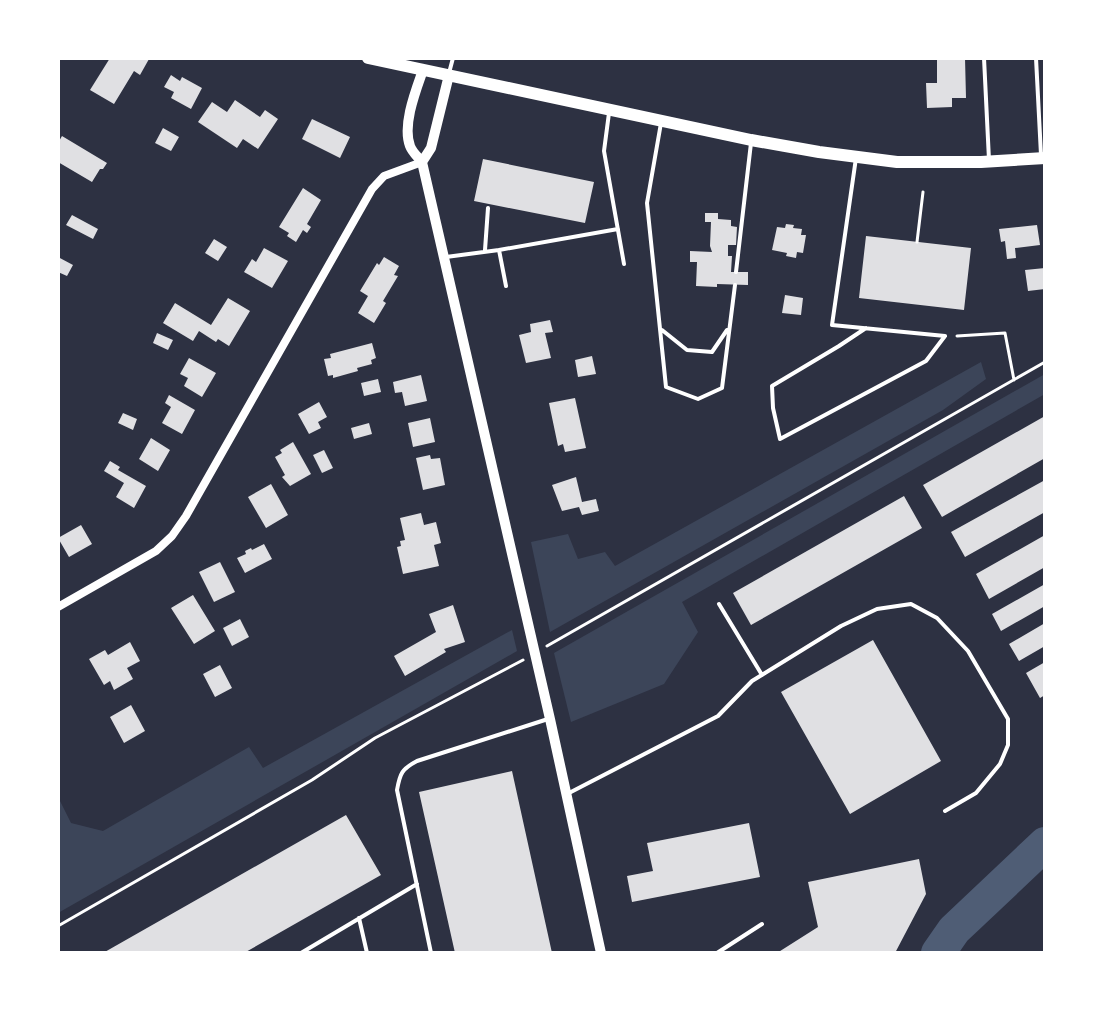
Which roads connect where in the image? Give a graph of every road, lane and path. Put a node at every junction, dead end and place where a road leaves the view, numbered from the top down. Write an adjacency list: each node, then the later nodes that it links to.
1 (368, 58): 5 (main road)
2 (453, 58): 6 (lane)
3 (984, 58): 13 (lane)
4 (1036, 58): 11 (lane)
5 (425, 64): 6 (main road); 12 (street)
6 (449, 75): 7 (main road); 12 (street)
7 (610, 110): 8 (main road); 16 (lane)
8 (662, 120): 9 (main road); 26 (lane)
9 (751, 140): 10 (main road); 22 (lane)
10 (857, 157): 13 (main road); 27 (lane)
11 (1043, 159): 13 (main road)
12 (422, 162): 20 (street); 32 (street)
13 (989, 162)
14 (923, 192): 17 (path)
15 (488, 208): 18 (lane)
16 (618, 229): 19 (lane); 21 (lane)
17 (917, 242)
18 (485, 250): 19 (lane); 20 (lane)
19 (499, 250): 24 (lane)
20 (444, 258): 36 (street)
21 (624, 264)
22 (736, 272)
23 (735, 285): 25 (lane)
24 (506, 286)
25 (729, 327): 26 (lane); 26 (lane)
26 (660, 328)
27 (866, 328): 28 (lane); 28 (lane)
28 (945, 336): 30 (path)
29 (1045, 362): 30 (path)
30 (1014, 380): 33 (path)
31 (719, 604): 35 (lane)
32 (58, 607)
33 (583, 626)
34 (509, 668): 42 (path)
35 (762, 675): 37 (lane); 38 (lane)
36 (550, 719): 37 (street); 39 (lane)
37 (566, 794): 46 (street)
38 (945, 811)
39 (417, 884): 40 (lane); 45 (lane)
40 (359, 918): 43 (lane); 44 (lane)
41 (762, 924): 47 (lane)
42 (58, 926)
43 (303, 952)
44 (367, 953)
45 (431, 953)
46 (601, 953)
47 (717, 953)

